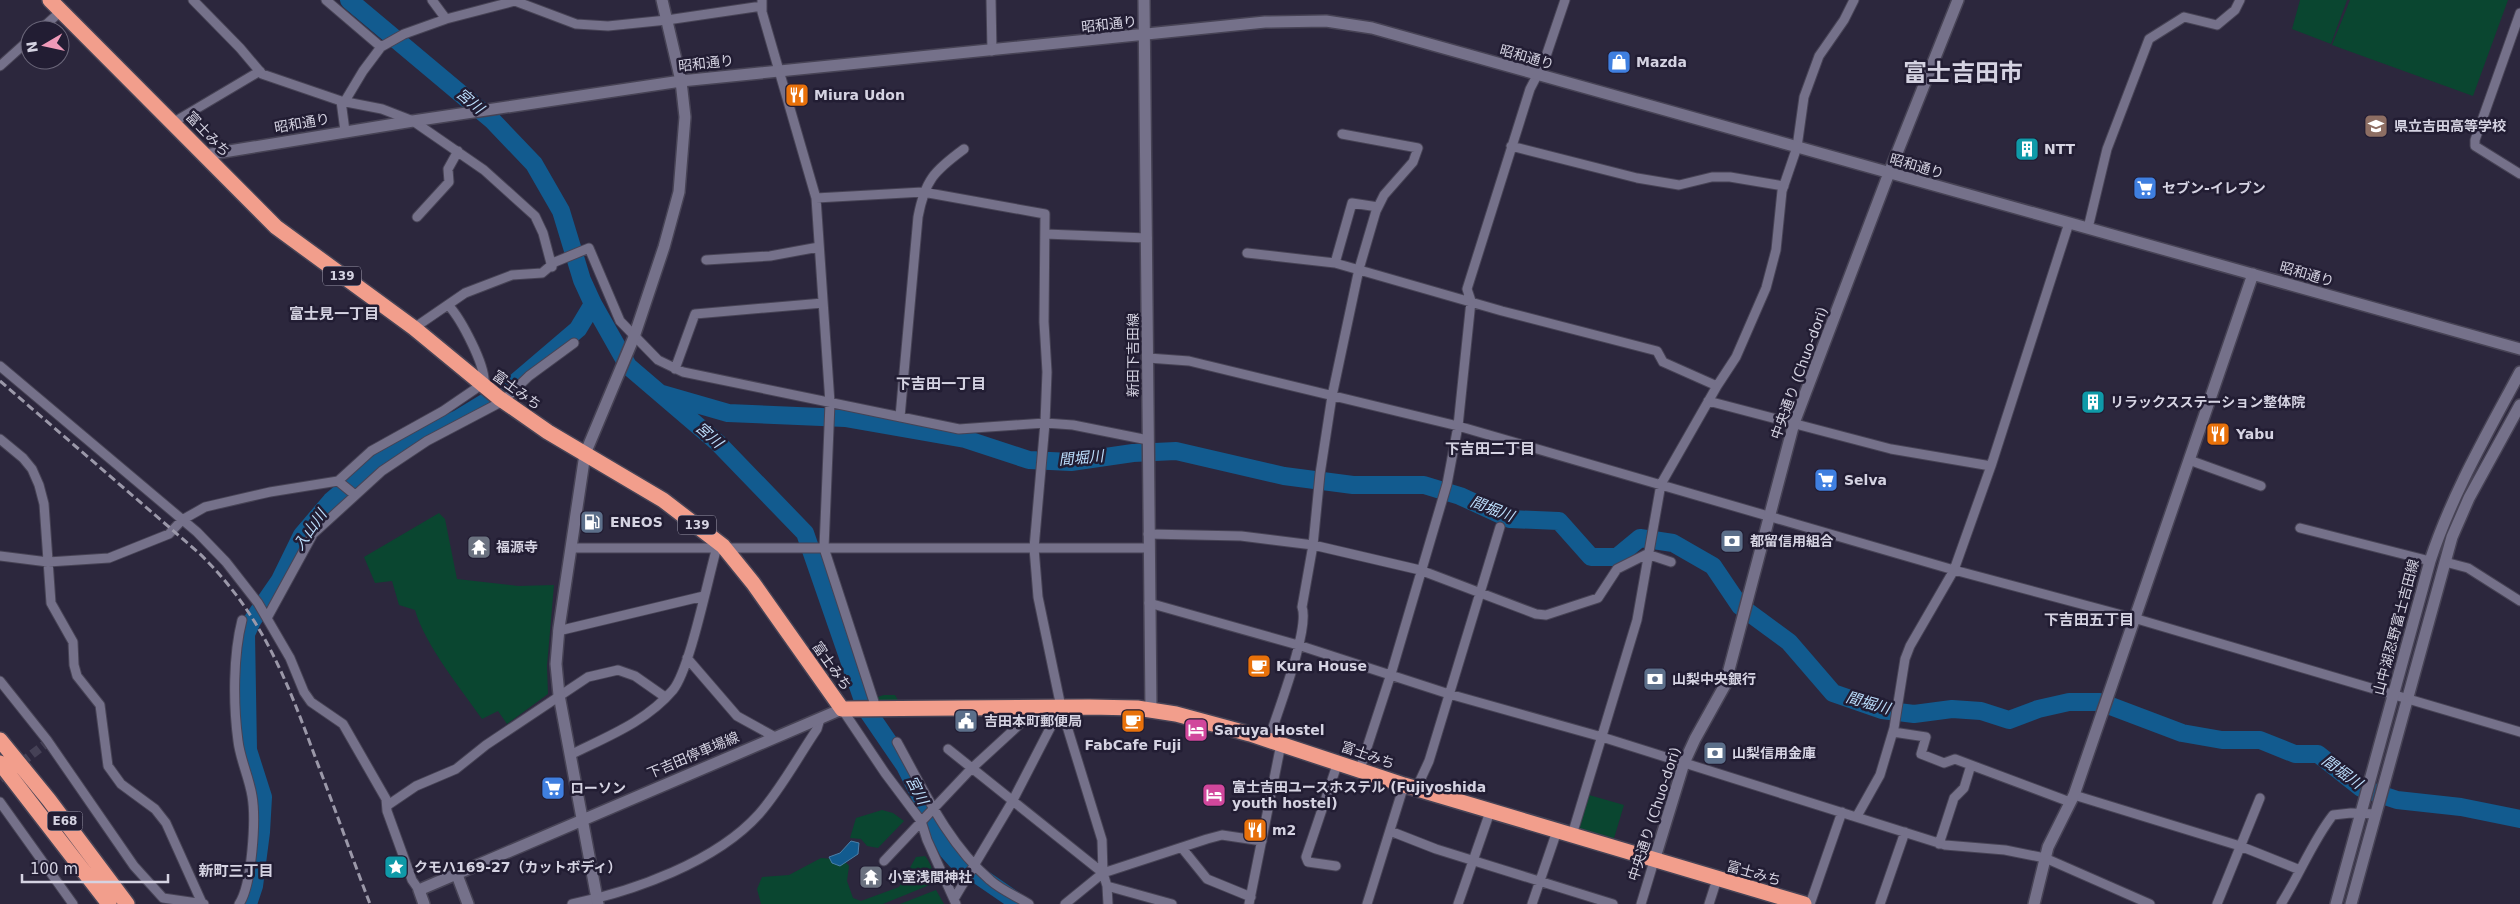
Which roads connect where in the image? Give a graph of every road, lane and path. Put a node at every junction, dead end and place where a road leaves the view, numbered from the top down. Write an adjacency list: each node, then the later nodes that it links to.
1 (193, 0): 25 (street)
2 (326, 0): 21 (street)
3 (432, 0): 17 (street)
4 (538, 0): 15 (street)
5 (662, 0): 19 (street)
6 (991, 0): 23 (street)
7 (1144, 0): 20 (street, 新田下吉田線)
8 (1565, 0): 27 (street)
9 (1854, 0): 35 (street)
10 (1958, 0): 39 (street, 中央通り (Chuo-dori))
11 (2240, 0): 47 (street)
12 (762, 3): 19 (street); 26 (street)
13 (56, 5): 18 (street); 31 (highway, 富士みち / 139)
14 (481, 5): 15 (street); 17 (street)
15 (536, 10): 19 (street)
16 (2520, 13): 40 (street)
17 (446, 19): 21 (street)
18 (46, 20)
19 (667, 20): 28 (street)
20 (1145, 35): 23 (street, 昭和通り); 27 (street, 昭和通り); 49 (street, 新田下吉田線)
21 (382, 46): 29 (street)
22 (20, 48): 24 (street)
23 (992, 51): 26 (street, 昭和通り)
24 (0, 66)
25 (260, 71): 29 (street); 31 (street)
26 (780, 71): 28 (street, 昭和通り); 43 (street)
27 (1536, 76): 34 (street); 35 (street, 昭和通り)
28 (681, 81): 30 (street, 昭和通り); 61 (street)
29 (343, 101): 30 (street); 32 (street)
30 (413, 121): 32 (street, 昭和通り); 37 (street)
31 (174, 122): 38 (highway, 富士みち / 139)
32 (346, 131): 38 (street, 昭和通り)
33 (1342, 134): 44 (street)
34 (1511, 146): 41 (street); 57 (street)
35 (1797, 148): 39 (street, 昭和通り); 41 (street)
36 (964, 149): 42 (street)
37 (458, 151): 45 (street); 54 (street)
38 (205, 155): 60 (highway, 富士みち / 139)
39 (1888, 174): 46 (street, 昭和通り); 76 (street, 中央通り (Chuo-dori))
40 (2520, 174)
41 (1784, 186): 69 (street)
42 (923, 192): 43 (street); 48 (street); 75 (street)
43 (816, 198): 50 (street)
44 (1378, 207): 53 (street); 55 (street)
45 (417, 217)
46 (2069, 223): 47 (street, 昭和通り); 83 (street)
47 (2088, 228): 56 (street, 昭和通り)
48 (1045, 234): 49 (street); 77 (street)
49 (1147, 238): 64 (street, 新田下吉田線)
50 (820, 246): 52 (street); 58 (street)
51 (1247, 254): 53 (street)
52 (706, 260)
53 (1335, 263): 55 (street)
54 (554, 264): 59 (street); 61 (street)
55 (1359, 269): 57 (street); 70 (street)
56 (2254, 274): 63 (street, 昭和通り); 82 (street)
57 (1471, 301): 69 (street); 78 (street)
58 (823, 302): 66 (street); 74 (street)
59 (449, 306): 60 (street); 68 (street)
60 (414, 328): 68 (highway, 富士みち / 139)
61 (634, 337): 66 (street); 81 (street)
62 (574, 343): 71 (street)
63 (2520, 349)
64 (1148, 358): 70 (street); 80 (street, 新田下吉田線)
65 (0, 366): 89 (street)
66 (675, 369): 74 (street)
67 (2520, 372): 101 (street, 山中湖忍野富士吉田線)
68 (483, 386): 71 (highway, 富士みち / 139); 84 (street)
69 (1717, 386): 72 (street)
70 (1332, 396): 78 (street); 93 (street)
71 (501, 399): 81 (highway, 富士みち / 139); 87 (street)
72 (1708, 402): 76 (street); 85 (street)
73 (2520, 405): 104 (street)
74 (830, 406): 75 (street); 96 (street)
75 (900, 417): 77 (street)
76 (1794, 422): 83 (street); 88 (street, 中央通り (Chuo-dori))
77 (1045, 423): 80 (street); 97 (street)
78 (1458, 426): 85 (street); 105 (street)
79 (0, 439): 102 (street)
80 (1148, 447): 92 (street, 新田下吉田線)
81 (586, 454): 94 (highway, 富士みち / 139); 95 (street)
82 (2189, 460): 86 (street); 112 (street)
83 (1991, 466): 106 (street)
84 (340, 482): 87 (street); 89 (street)
85 (1661, 484): 88 (street); 99 (street)
86 (2261, 486)
87 (354, 495): 111 (street)
88 (1768, 514): 106 (street); 141 (street, 中央通り (Chuo-dori))
89 (182, 520): 102 (street); 111 (street)
90 (1500, 527): 107 (street)
91 (2300, 528): 101 (street)
92 (1148, 534): 93 (street); 98 (street, 新田下吉田線)
93 (1313, 545): 105 (street); 115 (street)
94 (720, 547): 95 (street); 96 (street); 108 (street); 127 (highway, 富士みち / 139)
95 (571, 548): 114 (street)
96 (822, 548): 97 (street); 125 (street)
97 (1034, 548): 98 (street); 124 (street)
98 (1148, 548): 110 (street, 新田下吉田線)
99 (1647, 554): 103 (street); 107 (street); 133 (street)
100 (0, 556): 102 (street)
101 (2430, 561): 121 (street, 山中湖忍野富士吉田線)
102 (48, 562): 186 (street)
103 (1672, 562)
104 (2445, 562): 109 (street); 123 (street)
105 (1420, 570): 107 (street); 117 (street)
106 (1954, 570): 112 (street); 130 (street)
107 (1480, 594): 119 (street)
108 (704, 596): 114 (street); 116 (street)
109 (2520, 601)
110 (1149, 604): 115 (street); 128 (street, 新田下吉田線)
111 (266, 616): 150 (street)
112 (2137, 619): 121 (street); 146 (street)
113 (242, 620): 187 (street)
114 (558, 632): 120 (street)
115 (1298, 645): 117 (street); 136 (street)
116 (687, 658): 122 (street); 132 (street)
117 (1391, 674): 119 (street); 144 (street)
118 (0, 681): 186 (street)
119 (1449, 694): 133 (street); 145 (street)
120 (559, 695): 122 (street); 138 (street); 150 (street)
121 (2393, 696): 123 (street); 155 (street, 山中湖忍野富士吉田線)
122 (665, 697): 138 (street)
123 (2408, 701): 131 (street); 153 (street)
124 (1061, 707): 126 (highway, 富士みち); 128 (highway, 富士みち); 149 (street); 174 (street)
125 (874, 708): 126 (highway, 富士みち); 127 (highway, 富士みち)
126 (1031, 708): 143 (street)
127 (847, 709): 129 (street, 下吉田停車場線); 158 (street)
128 (1151, 710): 136 (highway, 富士みち)
129 (820, 719): 132 (street, 下吉田停車場線); 181 (street)
130 (1893, 730): 142 (street); 156 (street)
131 (2520, 732)
132 (774, 736): 157 (street, 下吉田停車場線)
133 (1602, 737): 141 (street); 162 (street)
134 (0, 740): 185 (highway, E68)
135 (896, 742): 151 (street)
136 (1275, 742): 139 (highway, 富士みち); 163 (street)
137 (948, 749): 143 (street)
138 (570, 755): 157 (street)
139 (1338, 762): 144 (highway, 富士みち); 172 (street)
140 (0, 763): 184 (highway, E68)
141 (1684, 763): 154 (street); 170 (street, 中央通り (Chuo-dori))
142 (1971, 765): 146 (street); 164 (street)
143 (971, 769): 149 (street); 151 (street)
144 (1360, 769): 145 (highway, 富士みち)
145 (1410, 786): 152 (highway, 富士みち); 159 (street)
146 (2072, 798): 165 (street); 167 (street)
147 (2260, 798): 165 (street)
148 (0, 802): 183 (street)
149 (1012, 802): 171 (street); 174 (street)
150 (388, 805): 179 (street)
151 (934, 807): 158 (street); 171 (street)
152 (1491, 810): 160 (highway, 富士みち); 168 (street)
153 (2378, 810): 155 (street); 209 (street)
154 (1842, 812): 156 (street); 202 (street)
155 (2360, 814): 173 (street); 208 (street, 山中湖忍野富士吉田線)
156 (1857, 816): 161 (street)
157 (582, 820): 175 (street, 下吉田停車場線); 181 (street)
158 (921, 821): 169 (street); 182 (street)
159 (1390, 831): 168 (street); 195 (street)
160 (1557, 831): 162 (highway, 富士みち); 177 (street)
161 (1905, 832): 164 (street); 203 (street)
162 (1572, 835): 170 (highway, 富士みち)
163 (1262, 841): 166 (street); 180 (street)
164 (1940, 844): 167 (street)
165 (2240, 846): 173 (street); 206 (street)
166 (1182, 848): 174 (street); 180 (street)
167 (2045, 858): 204 (street); 205 (street)
168 (1472, 860): 177 (street); 196 (street)
169 (884, 861)
170 (1654, 861): 176 (highway, 富士みち); 199 (street, 中央通り (Chuo-dori))
171 (974, 865): 182 (street); 191 (street)
172 (1336, 866)
173 (2300, 870): 207 (street)
174 (1103, 873): 178 (street); 192 (street)
175 (457, 875): 179 (street, 下吉田停車場線); 189 (street)
176 (1717, 879): 200 (street); 201 (highway, 富士みち)
177 (1540, 882): 197 (street); 198 (street)
178 (1107, 886): 193 (street); 194 (street)
179 (419, 890): 188 (street)
180 (1250, 900)
181 (598, 901): 190 (street)
182 (955, 901)
183 (73, 904)
184 (109, 904)
185 (127, 904)
186 (203, 904)
187 (240, 904)
188 (424, 904)
189 (468, 904)
190 (572, 904)
191 (1029, 904)
192 (1065, 904)
193 (1108, 904)
194 (1172, 904)
195 (1366, 904)
196 (1458, 904)
197 (1532, 904)
198 (1613, 904)
199 (1641, 904)
200 (1709, 904)
201 (1804, 904)
202 (1810, 904)
203 (1880, 904)
204 (2034, 904)
205 (2150, 904)
206 (2217, 904)
207 (2281, 904)
208 (2336, 904)
209 (2352, 904)

